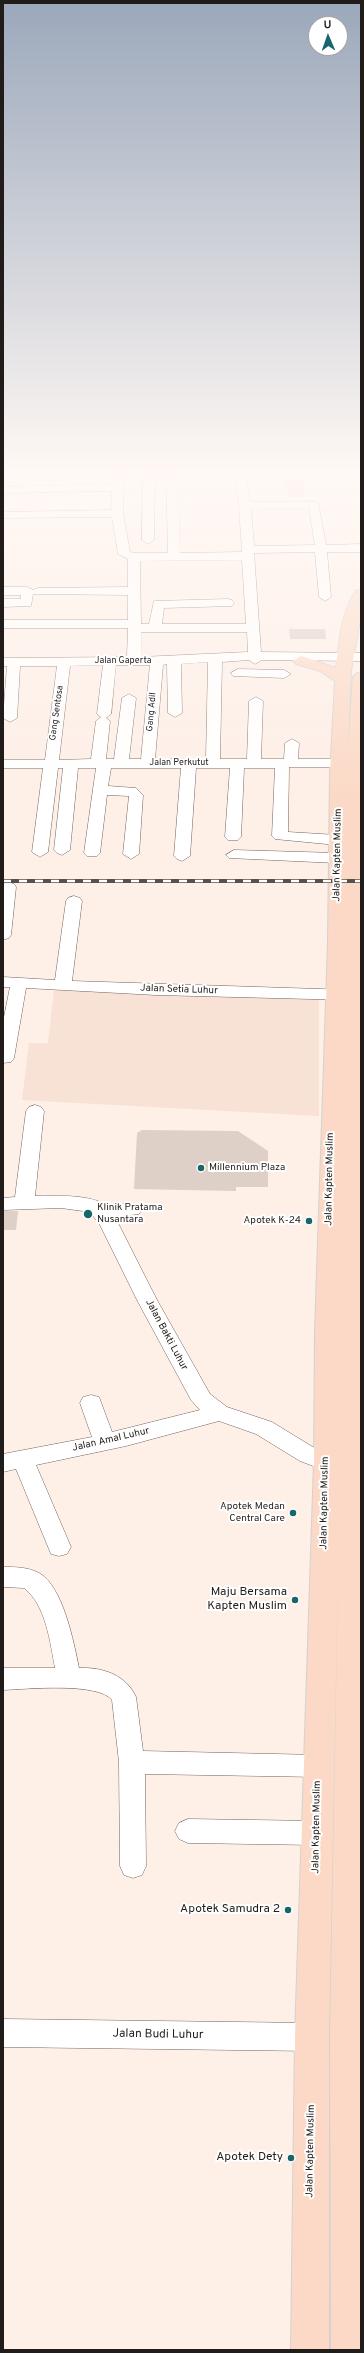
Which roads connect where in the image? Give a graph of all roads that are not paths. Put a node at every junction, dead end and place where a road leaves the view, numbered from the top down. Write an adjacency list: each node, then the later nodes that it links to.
1 (131, 578): 5 (street)
2 (250, 578): 14 (street)
3 (324, 578): 8 (street)
4 (3, 591): 9 (street)
5 (133, 591): 6 (street); 12 (street)
6 (38, 592)
7 (361, 594): 16 (main road, Jalan Kapten Muslim)
8 (325, 597)
9 (3, 603)
10 (228, 603): 13 (street)
11 (3, 624): 12 (street)
12 (136, 626): 13 (street); 18 (street)
13 (155, 628): 14 (street)
14 (253, 628): 20 (street)
15 (203, 651): 18 (street)
16 (345, 655): 17 (main road); 19 (street, Jalan Gaperta); 23 (street, Jalan Gaperta); 24 (street, Jalan Gaperta); 32 (main road, Jalan Kapten Muslim)
17 (317, 656): 20 (street, Jalan Gaperta)
18 (134, 657): 21 (street, Jalan Gaperta); 27 (street, Jalan Gaperta)
19 (361, 657)
20 (248, 658): 23 (street, Jalan Gaperta); 28 (street, Jalan Gaperta); 29 (street)
21 (157, 661): 22 (street, Jalan Gaperta); 48 (street, Gang Adil)
22 (174, 661): 28 (street, Jalan Gaperta); 35 (street)
23 (302, 661): 32 (main road)
24 (361, 661)
25 (9, 662): 26 (street, Jalan Gaperta); 36 (street)
26 (64, 662): 27 (street, Jalan Gaperta); 44 (street, Gang Sentosa)
27 (110, 662): 46 (street)
28 (215, 666): 29 (street); 41 (street)
29 (238, 673): 30 (street)
30 (284, 674)
31 (361, 677): 39 (main road, Jalan Kapten Muslim)
32 (343, 679): 39 (main road, Jalan Kapten Muslim)
33 (129, 698): 47 (street)
34 (256, 701): 43 (street)
35 (175, 713)
36 (10, 718)
37 (292, 743): 38 (street)
38 (287, 762): 39 (street, Jalan Perkutut); 43 (street, Jalan Perkutut); 53 (street)
39 (347, 762): 51 (main road, Jalan Kapten Muslim); 53 (main road, Jalan Kapten Muslim)
40 (189, 763): 41 (street, Jalan Perkutut); 48 (street, Jalan Perkutut); 59 (street)
41 (213, 763): 42 (street, Jalan Perkutut)
42 (237, 763): 43 (street, Jalan Perkutut); 52 (street)
43 (254, 763)
44 (50, 764): 45 (street, Jalan Perkutut); 49 (street, Jalan Perkutut); 55 (street, Gang Sentosa)
45 (71, 764): 46 (street, Jalan Perkutut); 54 (street)
46 (101, 764): 47 (street, Jalan Perkutut); 50 (street)
47 (121, 764): 48 (street, Jalan Perkutut)
48 (148, 764)
49 (4, 769)
50 (100, 790): 56 (street); 57 (street)
51 (358, 832): 61 (main road, Jalan Kapten Muslim)
52 (233, 837)
53 (338, 840): 60 (main road, Jalan Kapten Muslim)
54 (62, 850)
55 (40, 852)
56 (92, 853)
57 (131, 854)
58 (234, 855): 60 (street)
59 (182, 856)
60 (337, 858): 68 (main road, Jalan Kapten Muslim)
61 (358, 866): 62 (main road, Jalan Kapten Muslim)
62 (358, 886): 68 (main road, Jalan Kapten Muslim)
63 (8, 887): 65 (street)
64 (74, 900): 67 (street)
65 (3, 935)
66 (11, 983): 67 (street, Jalan Setia Luhur); 70 (street)
67 (63, 985): 68 (street, Jalan Setia Luhur)
68 (346, 994): 69 (main road, Jalan Kapten Muslim); 73 (main road, Jalan Kapten Muslim)
69 (358, 1043): 71 (main road, Jalan Kapten Muslim)
70 (5, 1058)
71 (358, 1100): 73 (main road, Jalan Kapten Muslim)
72 (35, 1111): 75 (street)
73 (347, 1182): 78 (main road, Jalan Kapten Muslim); 79 (main road, Jalan Kapten Muslim)
74 (3, 1204): 75 (street)
75 (24, 1204): 77 (street)
76 (132, 1209): 77 (street)
77 (101, 1211): 82 (street, Jalan Bakti Luhur)
78 (327, 1286): 79 (street); 85 (main road, Jalan Kapten Muslim)
79 (356, 1289): 80 (main road, Jalan Kapten Muslim)
80 (356, 1387): 85 (main road, Jalan Kapten Muslim)
81 (91, 1403): 83 (street)
82 (219, 1413): 83 (street, Jalan Amal Luhur); 85 (street, Jalan Bakti Luhur)
83 (105, 1442): 84 (street, Jalan Amal Luhur)
84 (13, 1462): 87 (street)
85 (339, 1467): 86 (main road, Jalan Kapten Muslim); 92 (main road, Jalan Kapten Muslim)
86 (356, 1531): 96 (main road, Jalan Kapten Muslim)
87 (59, 1547)
88 (3, 1577): 89 (street)
89 (69, 1677): 90 (street); 91 (street)
90 (3, 1679)
91 (132, 1762): 92 (street); 95 (street)
92 (319, 1766): 94 (main road, Jalan Kapten Muslim)
93 (188, 1831): 94 (street)
94 (317, 1833): 98 (main road, Jalan Kapten Muslim)
95 (133, 1866)
96 (355, 1896): 99 (main road, Jalan Kapten Muslim)
97 (3, 2032): 98 (street, Jalan Budi Luhur)
98 (312, 2037): 100 (main road, Jalan Kapten Muslim)
99 (355, 2219): 101 (main road, Jalan Kapten Muslim)
100 (310, 2350)
101 (350, 2350)

